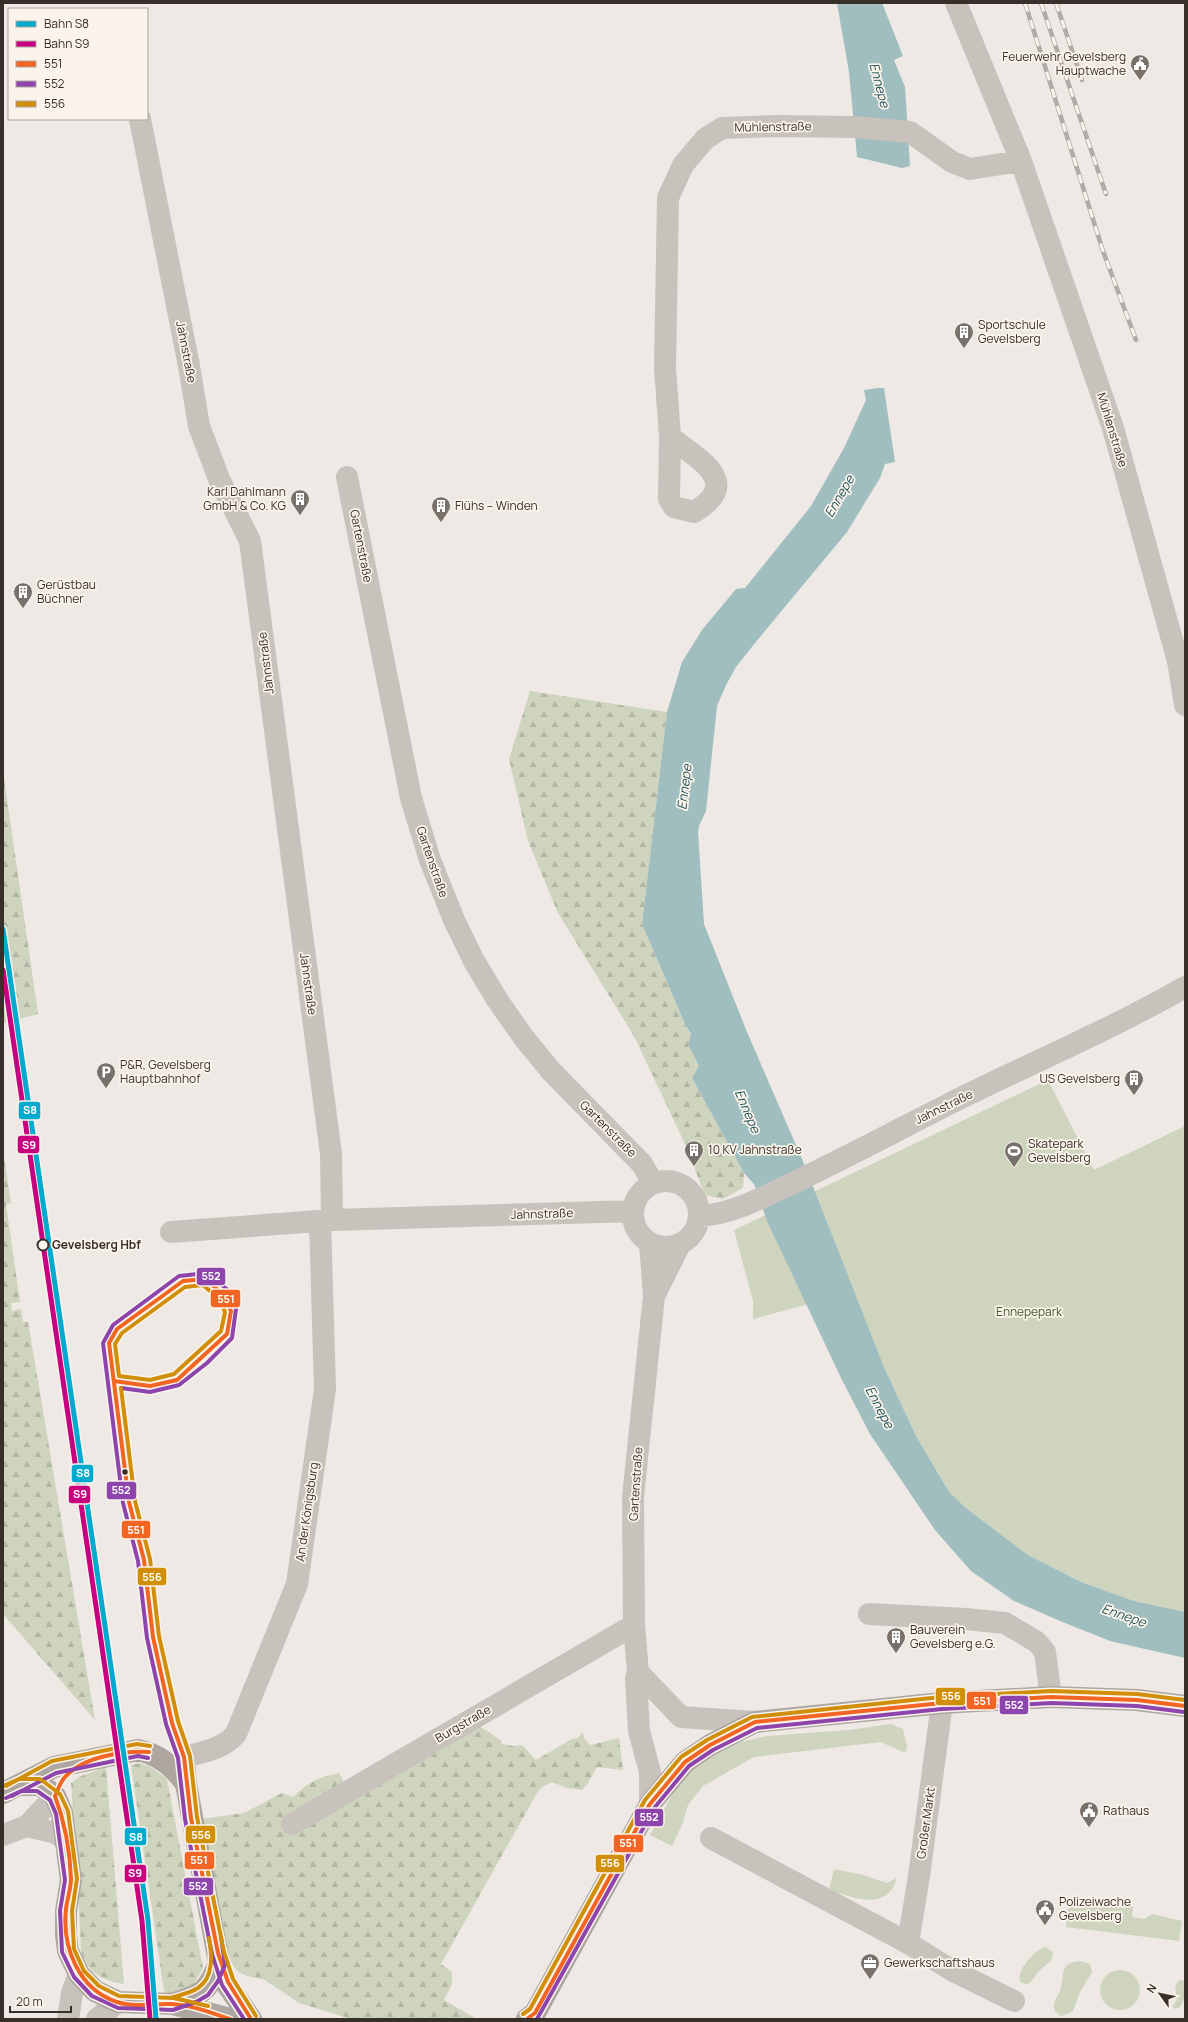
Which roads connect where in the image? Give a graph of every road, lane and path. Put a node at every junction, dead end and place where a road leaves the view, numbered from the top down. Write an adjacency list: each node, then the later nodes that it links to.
1 (956, 3): 3 (street, Mühlenstraße)
2 (140, 120): 11 (street, Jahnstraße)
3 (1021, 161): 4 (street, Mühlenstraße); 6 (street, Mühlenstraße)
4 (670, 437)
5 (347, 477): 8 (street, Gartenstraße)
6 (1185, 705)
7 (1185, 987): 10 (street, Jahnstraße)
8 (653, 1183): 9 (street); 10 (street)
9 (633, 1211): 11 (street, Jahnstraße); 13 (street)
10 (700, 1216): 14 (street)
11 (326, 1220): 12 (street, Jahnstraße); 24 (street, An der Königsburg)
12 (171, 1232)
13 (650, 1243): 14 (street); 15 (street, Gartenstraße)
14 (680, 1244): 15 (street, Gartenstraße)
15 (654, 1296): 17 (street, Gartenstraße)
16 (869, 1614): 19 (street)
17 (634, 1625): 18 (street, Gartenstraße); 28 (street, Burgstraße)
18 (638, 1672): 22 (street); 27 (street, Gartenstraße)
19 (1051, 1697): 20 (main road); 21 (main road)
20 (942, 1702): 22 (main road); 33 (street, Großer Markt)
21 (1185, 1706)
22 (754, 1722): 27 (main road)
23 (94, 1759): 24 (main road); 25 (main road); 26 (main road)
24 (186, 1784): 34 (main road)
25 (11, 1789): 26 (main road)
26 (55, 1796): 29 (street); 32 (main road)
27 (650, 1804): 39 (main road, Gartenstraße)
28 (292, 1824)
29 (27, 1826): 30 (street); 32 (street)
30 (3, 1835)
31 (711, 1838): 33 (street)
32 (66, 1841): 35 (main road)
33 (908, 1943): 36 (street)
34 (219, 1963): 38 (main road); 43 (main road)
35 (79, 1974): 37 (main road); 40 (street)
36 (1014, 2001)
37 (118, 2002): 38 (main road); 41 (street)
38 (173, 2004): 42 (main road)
39 (533, 2017)
40 (68, 2019)
41 (97, 2019)
42 (230, 2019)
43 (251, 2019)

